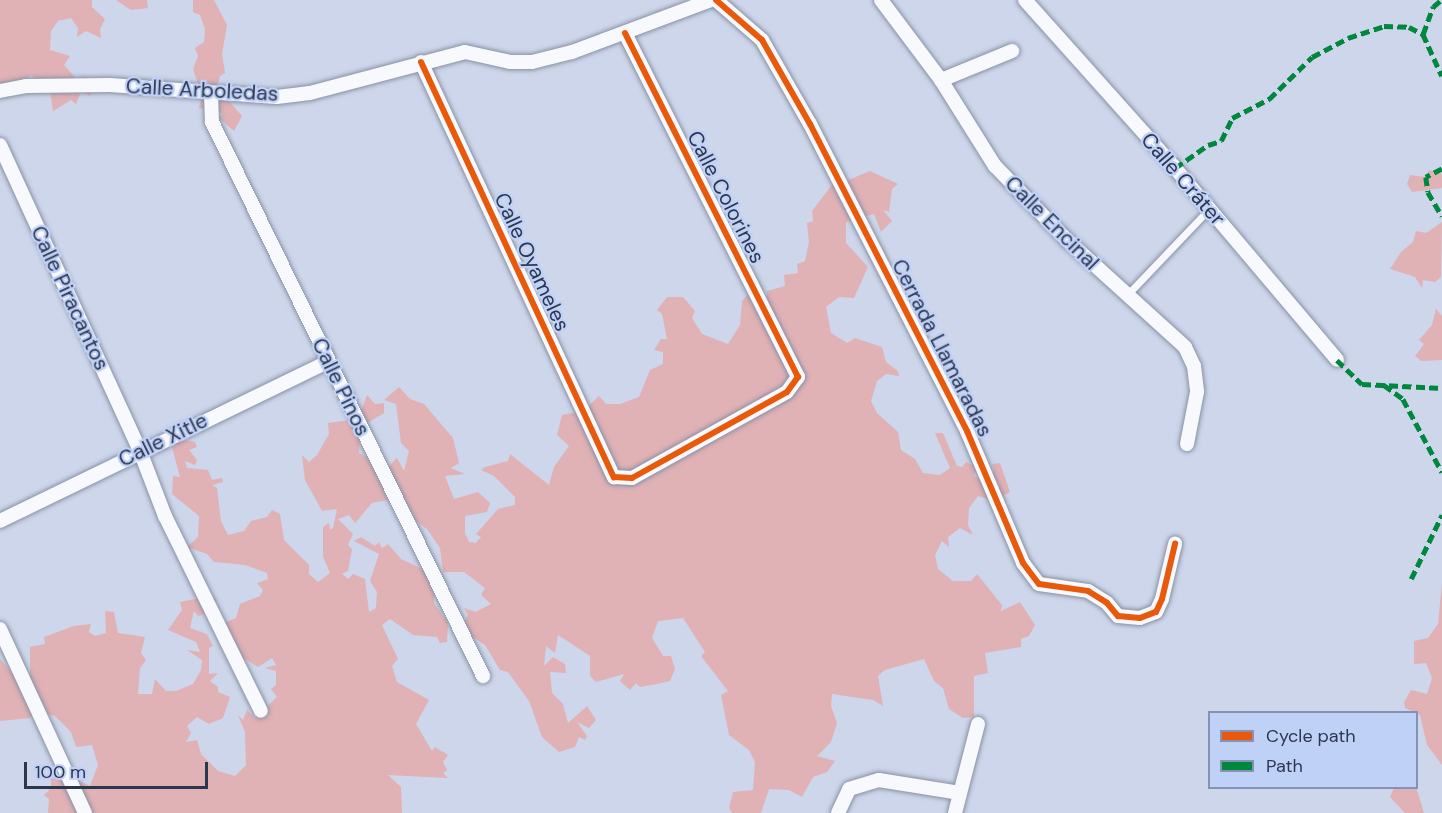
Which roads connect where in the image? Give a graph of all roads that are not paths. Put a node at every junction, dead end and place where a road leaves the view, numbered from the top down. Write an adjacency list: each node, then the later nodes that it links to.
1 (711, 0): 5 (street, Calle Arboledas)
2 (716, 0): 20 (street, Cerrada Llamaradas)
3 (881, 0): 8 (street, Calle Encinal)
4 (1025, 0): 12 (street, Calle Cráter)
5 (625, 33): 7 (street, Calle Arboledas); 18 (street, Calle Colorines)
6 (1011, 51): 8 (street)
7 (421, 62): 10 (street, Calle Arboledas); 18 (street, Calle Oyameles)
8 (941, 80): 13 (street, Calle Encinal)
9 (0, 91): 10 (street, Calle Arboledas)
10 (211, 94): 15 (street, Calle Pinos)
11 (0, 145): 17 (street, Calle Piracantos)
12 (1209, 209): 13 (lane); 14 (street, Calle Cráter)
13 (1127, 295): 16 (street, Calle Encinal)
14 (1338, 360)
15 (328, 362): 17 (street, Calle Xitle); 22 (street, Calle Pinos)
16 (1187, 444)
17 (141, 451): 19 (street, Calle Xitle); 23 (street, Calle Piracantos)
18 (614, 477)
19 (0, 521)
20 (1175, 544)
21 (0, 629): 26 (street)
22 (483, 676)
23 (261, 711)
24 (978, 724): 25 (street)
25 (960, 794): 27 (street); 28 (street)
26 (85, 813)
27 (838, 813)
28 (955, 813)

